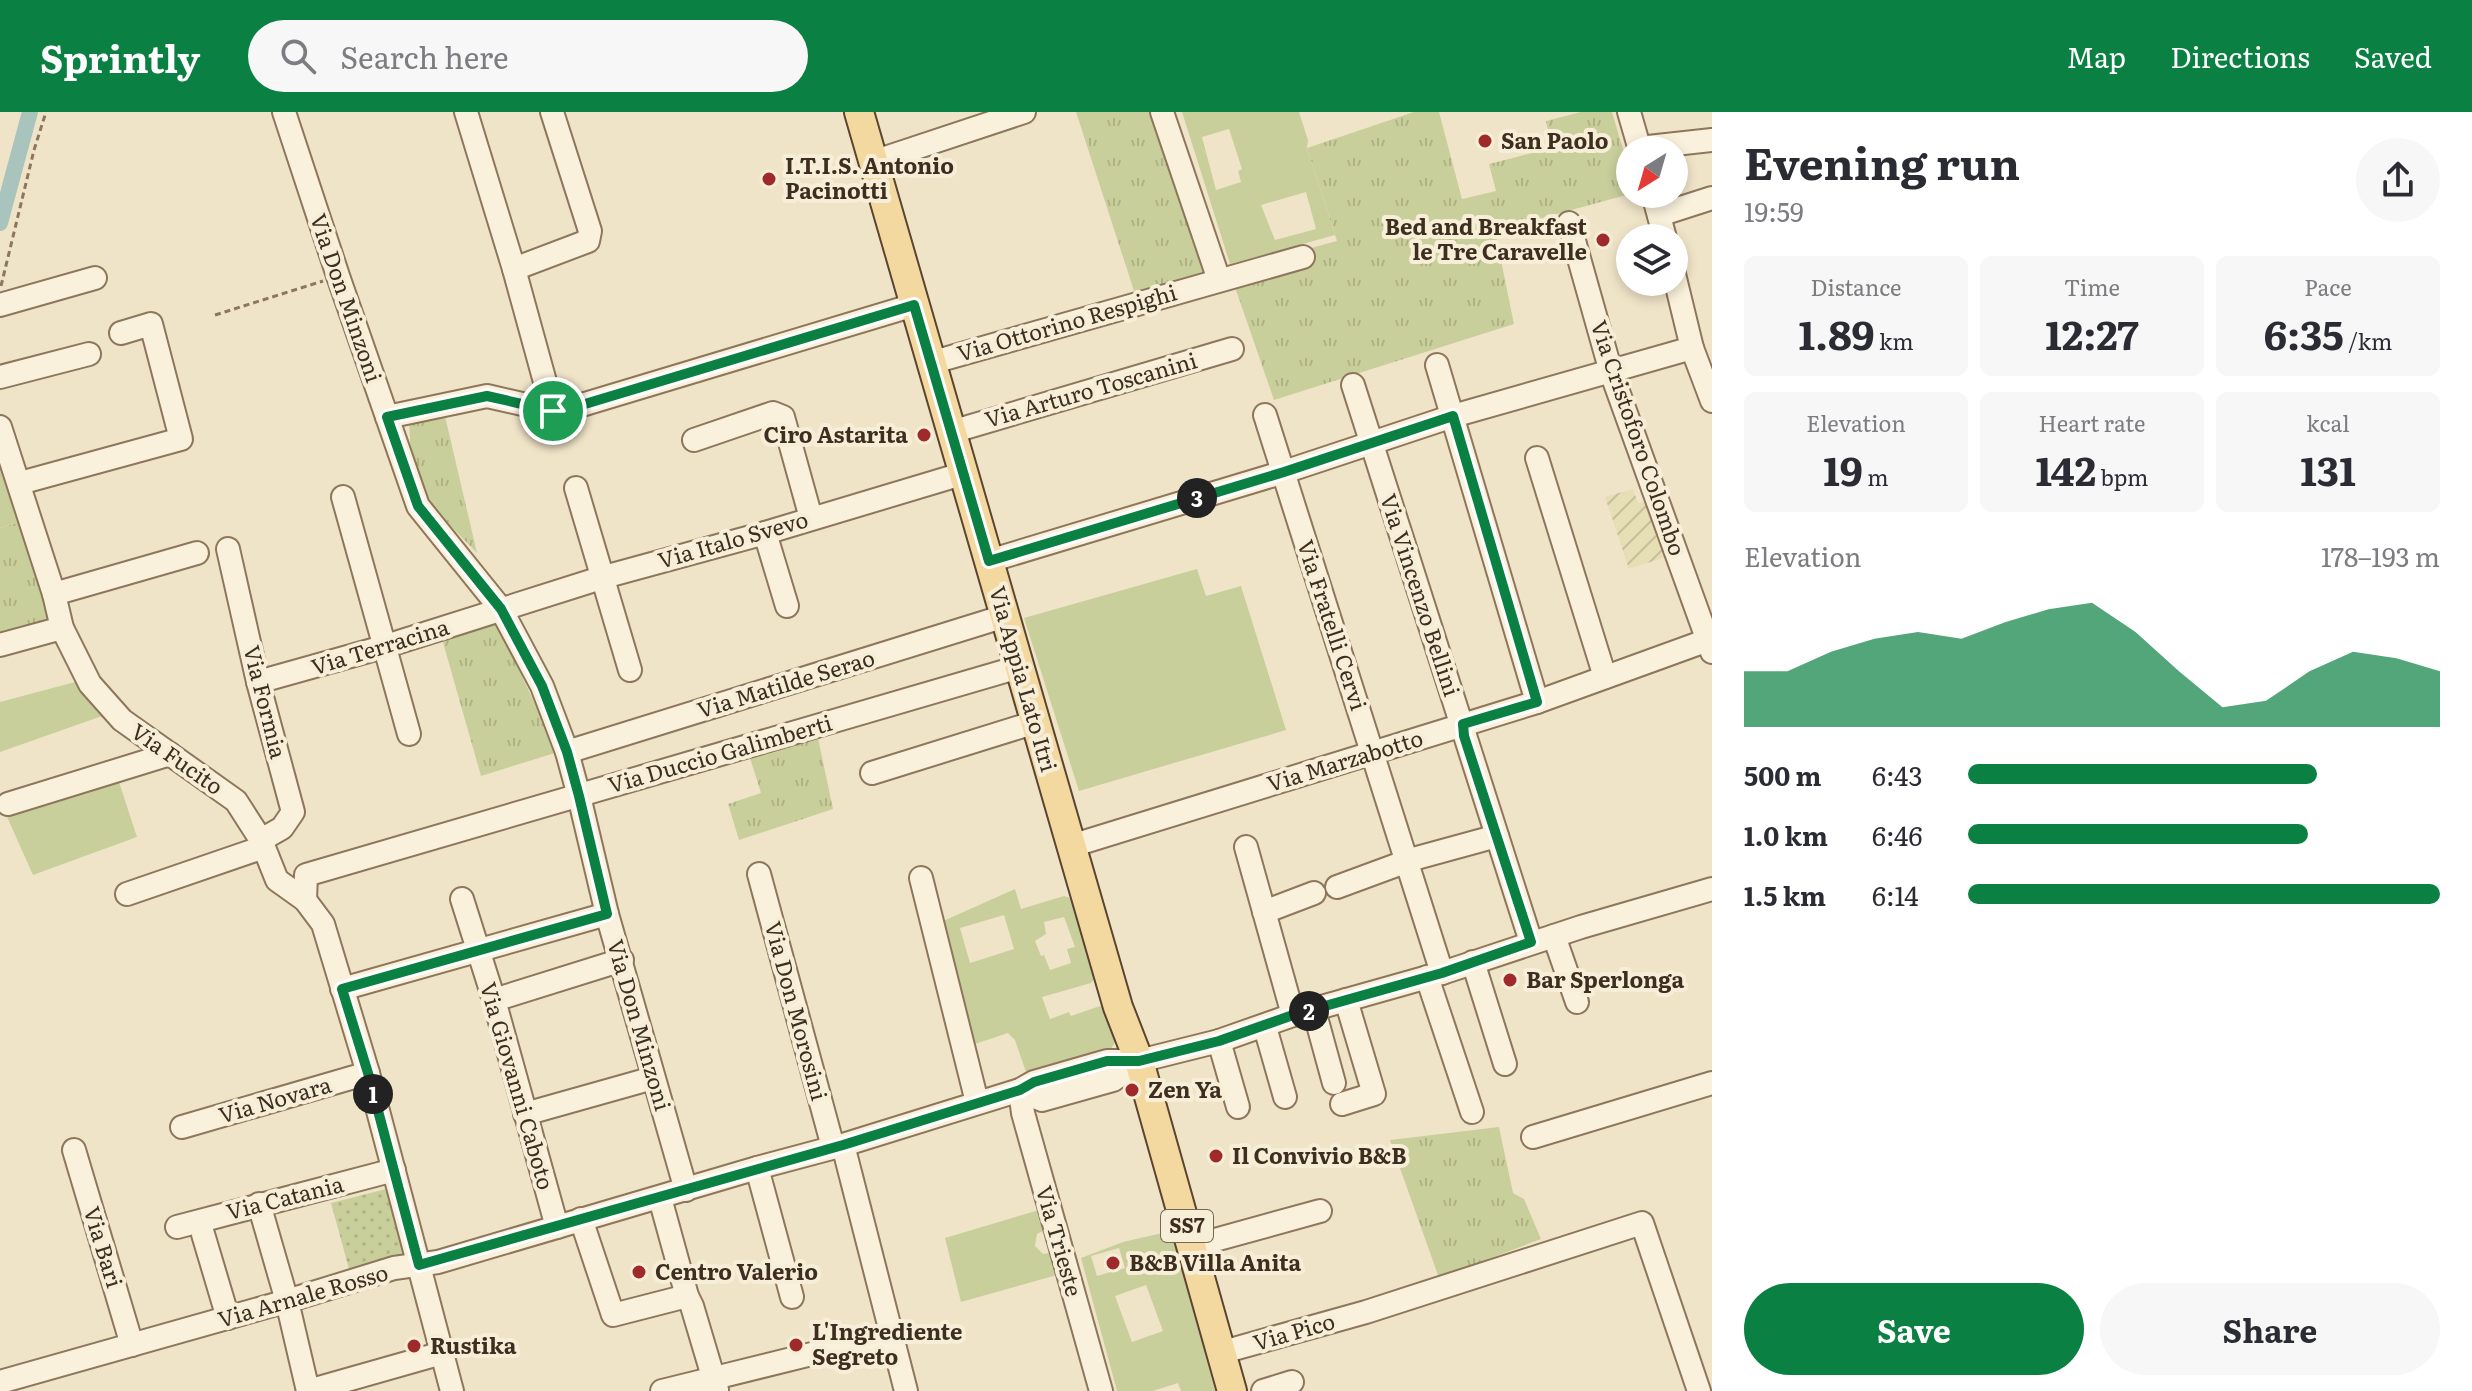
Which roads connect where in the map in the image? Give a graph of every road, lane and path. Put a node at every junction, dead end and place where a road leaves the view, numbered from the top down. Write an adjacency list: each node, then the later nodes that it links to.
1 (46, 112): 21 (path)
2 (284, 112): 18 (street, Via Don Minzoni)
3 (466, 112): 17 (street)
4 (552, 112): 17 (street)
5 (1024, 112): 12 (street)
6 (1162, 112): 20 (street)
7 (1629, 112): 9 (street)
8 (867, 114): 12 (main road, Via Appia Lato Itri / SS7)
9 (1636, 136)
10 (1712, 140): 11 (street)
11 (1688, 143)
12 (873, 162): 24 (main road, Via Appia Lato Itri / SS7)
13 (1712, 198): 14 (street)
14 (1688, 201)
15 (1569, 223): 32 (street, Via Cristoforo Colombo)
16 (1303, 257): 20 (street, Via Ottorino Respighi)
17 (514, 269): 36 (street)
18 (338, 276): 25 (path); 39 (street, Via Don Minzoni)
19 (95, 278): 23 (street)
20 (1212, 282): 30 (street, Via Ottorino Respighi)
21 (0, 290)
22 (1679, 296): 27 (street)
23 (0, 305)
24 (914, 305): 30 (main road, Via Appia Lato Itri / SS7); 36 (street)
25 (215, 315)
26 (121, 333): 47 (street)
27 (1692, 348): 32 (street); 35 (street)
28 (1232, 349): 41 (street, Via Arturo Toscanini)
29 (89, 354): 33 (street)
30 (930, 363): 41 (main road, Via Appia Lato Itri / SS7)
31 (1437, 365): 38 (street)
32 (1611, 372): 38 (street); 62 (street, Via Cristoforo Colombo)
33 (0, 377)
34 (1353, 385): 43 (street, Via Vincenzo Bellini)
35 (1710, 392)
36 (553, 411): 39 (street)
37 (1265, 415): 45 (street, Via Fratelli Cervi)
38 (1453, 416): 43 (street); 68 (street)
39 (387, 417): 58 (street, Via Don Minzoni)
40 (0, 427): 47 (street, Via Fucito)
41 (951, 432): 46 (main road, Via Appia Lato Itri / SS7)
42 (694, 440): 50 (street)
43 (1370, 443): 45 (street); 69 (street, Via Vincenzo Bellini)
44 (1537, 458): 66 (street)
45 (1284, 472): 54 (street); 73 (street, Via Fratelli Cervi)
46 (965, 473): 50 (street, Via Italo Svevo); 54 (main road, Via Appia Lato Itri / SS7)
47 (20, 483): 56 (street, Via Fucito)
48 (576, 488): 55 (street)
49 (343, 497): 63 (street)
50 (811, 518): 51 (street, Via Italo Svevo)
51 (765, 533): 55 (street, Via Italo Svevo); 57 (street)
52 (228, 549): 67 (street, Via Formia)
53 (197, 553): 56 (street)
54 (989, 561): 59 (main road, Via Appia Lato Itri / SS7)
55 (604, 577): 58 (street, Via Italo Svevo); 65 (street)
56 (54, 594): 60 (street, Via Fucito)
57 (787, 606)
58 (501, 609): 63 (street, Via Terracina); 72 (street, Via Don Minzoni)
59 (1005, 616): 64 (main road, Via Appia Lato Itri / SS7); 72 (street, Via Matilde Serao)
60 (62, 628): 61 (street); 74 (street, Via Fucito)
61 (0, 645)
62 (1710, 646): 66 (street, Via Marzabotto)
63 (383, 647): 67 (street, Via Terracina); 71 (street)
64 (1019, 667): 70 (main road, Via Appia Lato Itri / SS7); 76 (street, Via Duccio Galimberti)
65 (630, 670)
66 (1605, 677): 68 (street, Via Marzabotto)
67 (258, 682): 79 (street, Via Formia)
68 (1537, 702): 69 (street, Via Marzabotto)
69 (1463, 724): 73 (street, Via Marzabotto); 78 (street, Via Vincenzo Bellini)
70 (1036, 725): 75 (street); 80 (main road, Via Appia Lato Itri / SS7)
71 (409, 734)
72 (567, 752): 76 (street, Via Don Minzoni)
73 (1374, 753): 80 (street, Via Marzabotto); 82 (street, Via Fratelli Cervi)
74 (170, 754): 77 (street); 79 (street, Via Fucito)
75 (872, 773)
76 (579, 796): 90 (street, Via Duccio Galimberti); 92 (street, Via Don Minzoni)
77 (8, 804)
78 (1497, 836): 82 (street); 94 (street, Via Vincenzo Bellini)
79 (263, 844): 88 (street); 90 (street, Via Fucito)
80 (1071, 846): 106 (main road, Via Appia Lato Itri / SS7)
81 (1246, 847): 91 (street)
82 (1408, 861): 85 (street); 98 (street, Via Fratelli Cervi)
83 (759, 874): 119 (street, Via Don Morosini)
84 (921, 878): 113 (street)
85 (1337, 887)
86 (1712, 889): 93 (street, Via Arnale Rosso)
87 (1314, 893): 91 (street)
88 (127, 894)
89 (462, 899): 95 (street, Via Giovanni Caboto)
90 (305, 900): 99 (street, Via Fucito)
91 (1264, 912): 103 (street)
92 (607, 914): 95 (street); 96 (street, Via Don Minzoni)
93 (1554, 936): 94 (street, Via Arnale Rosso); 102 (street)
94 (1531, 942): 97 (street, Via Arnale Rosso)
95 (479, 949): 99 (street); 100 (street, Via Giovanni Caboto)
96 (622, 960): 100 (street); 109 (street, Via Don Minzoni)
97 (1473, 962): 98 (street, Via Arnale Rosso); 107 (street)
98 (1435, 975): 101 (street, Via Arnale Rosso); 115 (street, Via Fratelli Cervi)
99 (342, 989): 108 (street, Via Fucito)
100 (494, 1000): 116 (street, Via Giovanni Caboto)
101 (1346, 1000): 103 (street, Via Arnale Rosso); 103 (street)
102 (1577, 1002)
103 (1303, 1012): 104 (street, Via Arnale Rosso)
104 (1265, 1027): 105 (street, Via Arnale Rosso); 112 (street)
105 (1219, 1041): 106 (street, Via Arnale Rosso); 114 (street)
106 (1139, 1061): 111 (street, Via Arnale Rosso); 131 (main road, SS7)
107 (1505, 1064)
108 (368, 1073): 117 (street, Via Novara); 122 (street, Via Fucito)
109 (653, 1078): 116 (street); 123 (street, Via Don Minzoni)
110 (1712, 1083): 118 (street)
111 (1020, 1090): 113 (street, Via Arnale Rosso); 148 (street, Via Trieste)
112 (1285, 1097)
113 (977, 1102): 119 (street, Via Arnale Rosso)
114 (1238, 1107)
115 (1472, 1112)
116 (525, 1114): 129 (street, Via Giovanni Caboto)
117 (182, 1127)
118 (1533, 1137)
119 (838, 1146): 121 (street, Via Arnale Rosso); 137 (street, Via Don Morosini)
120 (74, 1150): 138 (street, Via Bari)
121 (757, 1168): 123 (street, Via Arnale Rosso); 133 (street)
122 (394, 1170): 125 (street, Via Catania); 132 (street, Via Fucito)
123 (686, 1190): 124 (street, Via Arnale Rosso)
124 (660, 1198): 127 (street, Via Arnale Rosso); 135 (street)
125 (259, 1204): 128 (street, Via Catania); 134 (street)
126 (1320, 1211): 131 (street)
127 (581, 1219): 129 (street, Via Arnale Rosso); 135 (street)
128 (177, 1227)
129 (557, 1227): 132 (street, Via Arnale Rosso)
130 (203, 1234): 136 (street)
131 (1193, 1246): 139 (main road, SS7)
132 (419, 1265): 134 (street, Via Arnale Rosso); 140 (street, Via Fucito)
133 (792, 1297)
134 (287, 1301): 136 (street, Via Arnale Rosso); 144 (street)
135 (690, 1301): 143 (street)
136 (228, 1318): 138 (street, Via Arnale Rosso)
137 (891, 1338): 143 (street); 147 (street, Via Don Morosini)
138 (132, 1345): 142 (street, Via Arnale Rosso)
139 (1223, 1352): 149 (main road, SS7); 151 (street, Via Pico)
140 (442, 1353): 144 (street); 145 (street, Via Fucito)
141 (1292, 1382): 150 (street)
142 (15, 1383)
143 (716, 1384): 146 (street)
144 (308, 1391)
145 (452, 1391)
146 (662, 1391)
147 (906, 1391)
148 (1101, 1391)
149 (1232, 1391)
150 (1263, 1391)
151 (1699, 1391)

